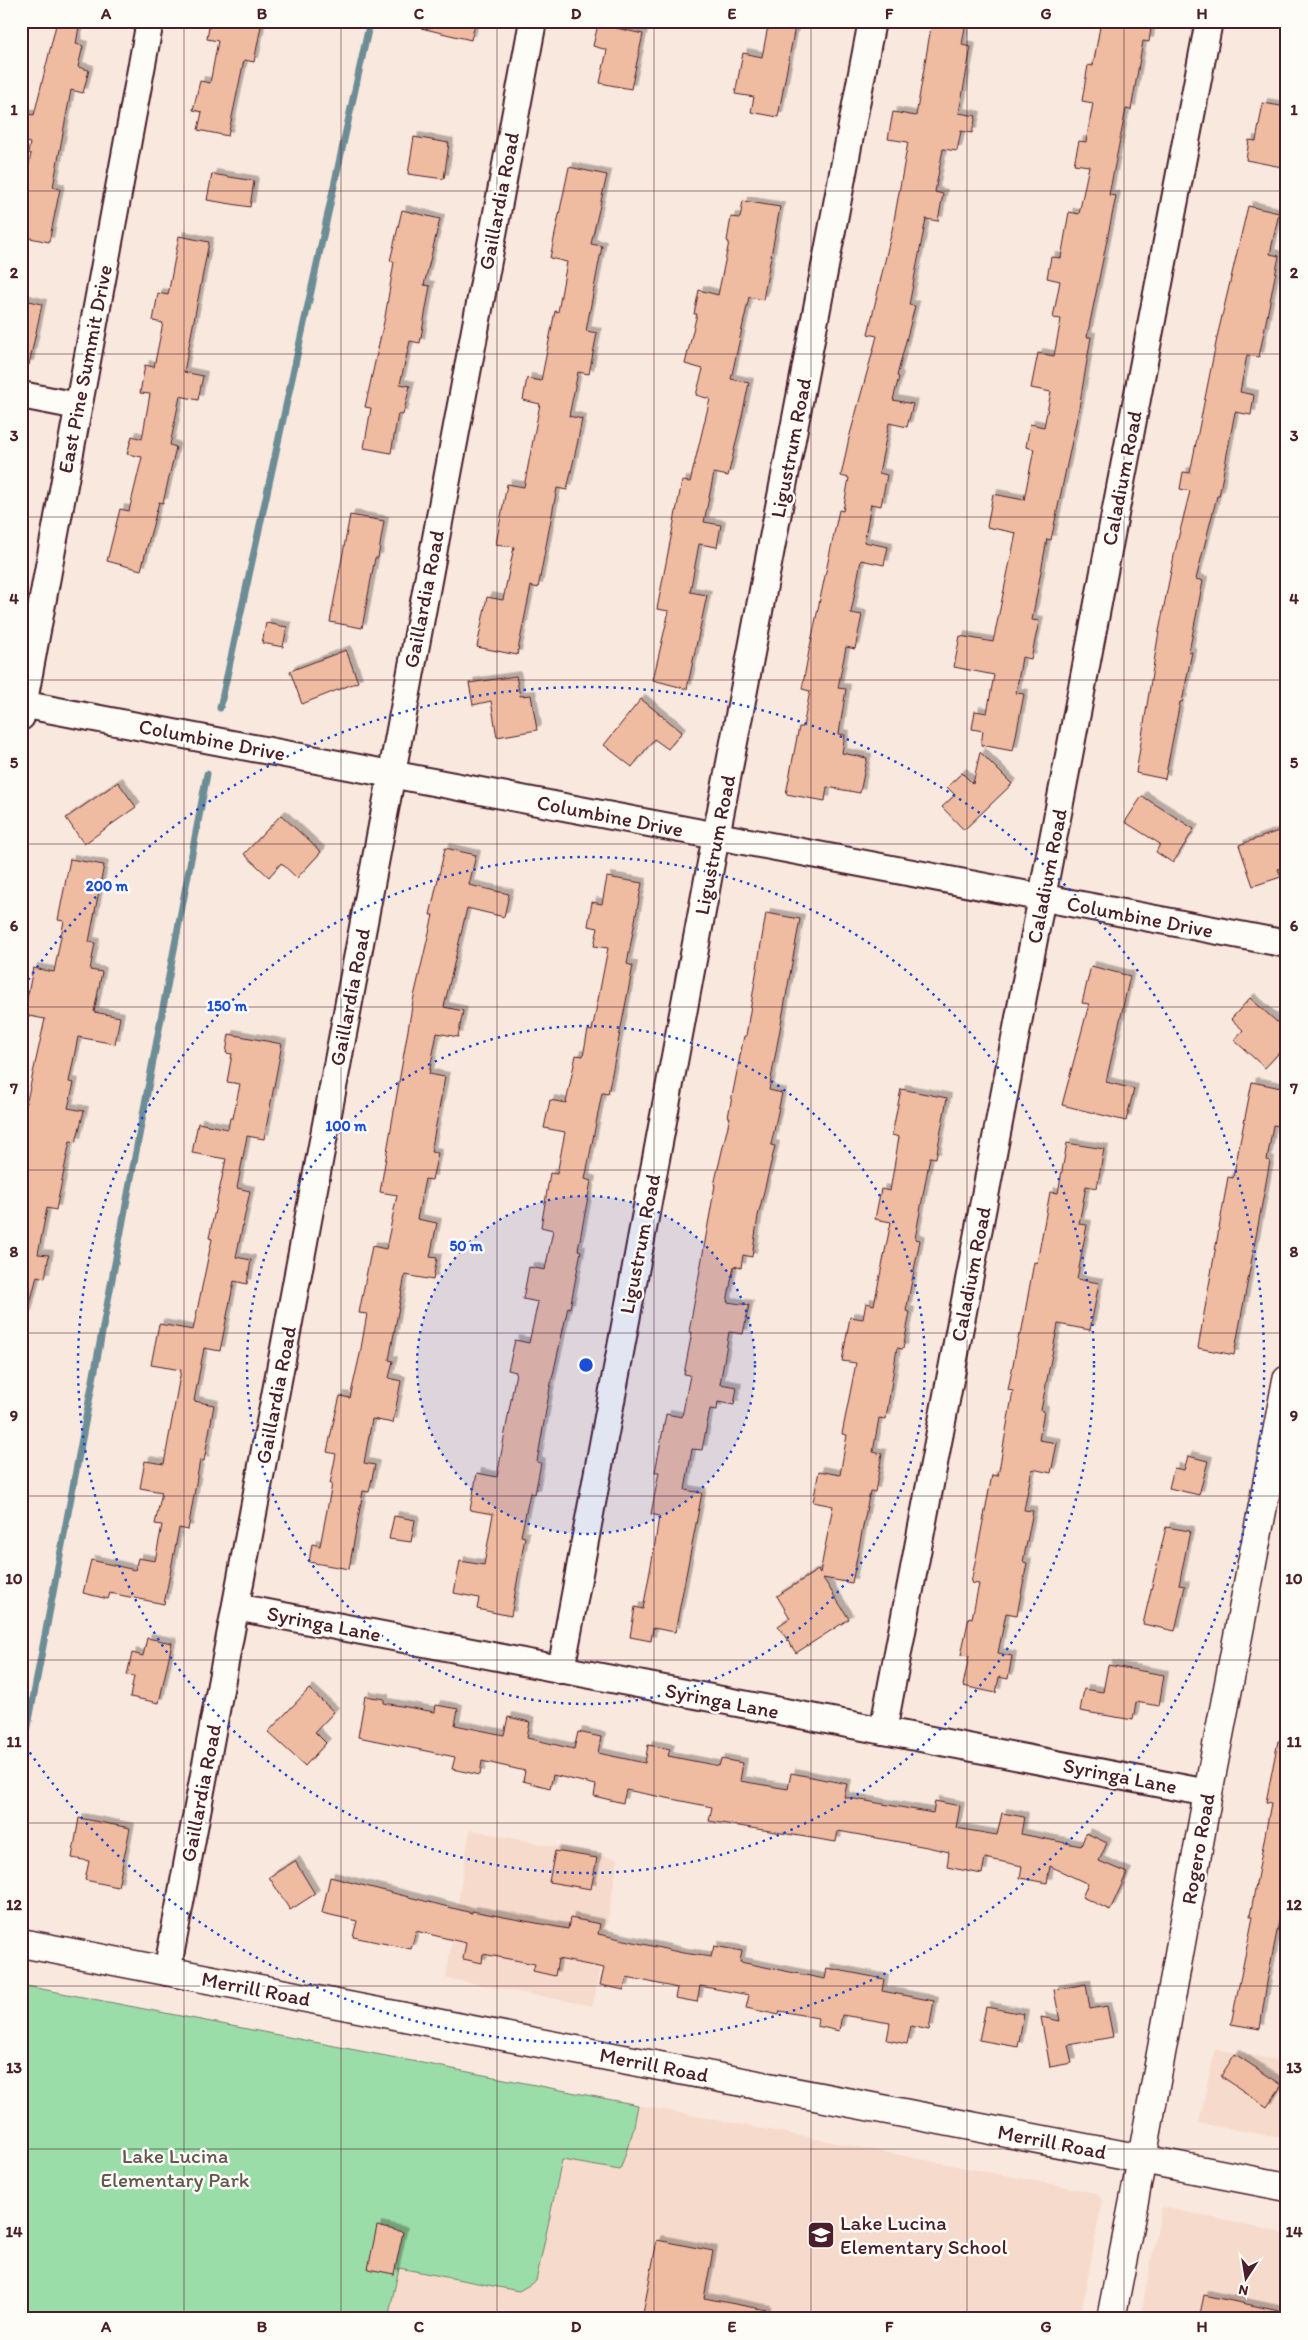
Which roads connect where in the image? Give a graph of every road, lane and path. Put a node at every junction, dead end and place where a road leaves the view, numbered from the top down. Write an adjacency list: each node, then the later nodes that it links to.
1 (150, 21): 6 (street, East Pine Summit Drive)
2 (533, 21): 8 (street, Gaillardia Road)
3 (872, 21): 9 (street, Ligustrum Road)
4 (1209, 21): 10 (street, Caladium Road)
5 (21, 395): 6 (street)
6 (78, 406): 7 (street, East Pine Summit Drive)
7 (22, 708): 8 (street, Columbine Drive)
8 (391, 775): 9 (street, Columbine Drive); 13 (street, Gaillardia Road)
9 (716, 836): 10 (street, Columbine Drive); 14 (street, Ligustrum Road)
10 (1043, 898): 11 (street, Columbine Drive); 15 (street, Caladium Road)
11 (1287, 944)
12 (1287, 1380): 16 (main road, Rogero Road)
13 (236, 1607): 14 (street, Syringa Lane); 18 (street, Gaillardia Road)
14 (561, 1670): 15 (street, Syringa Lane)
15 (883, 1731): 16 (street, Syringa Lane)
16 (1208, 1792): 19 (main road, Rogero Road)
17 (21, 1943): 18 (main road, Merrill Road)
18 (167, 1972): 19 (main road, Merrill Road)
19 (1142, 2159): 20 (main road, Merrill Road); 21 (main road, Rogero Road)
20 (1287, 2186)
21 (1111, 2319)

